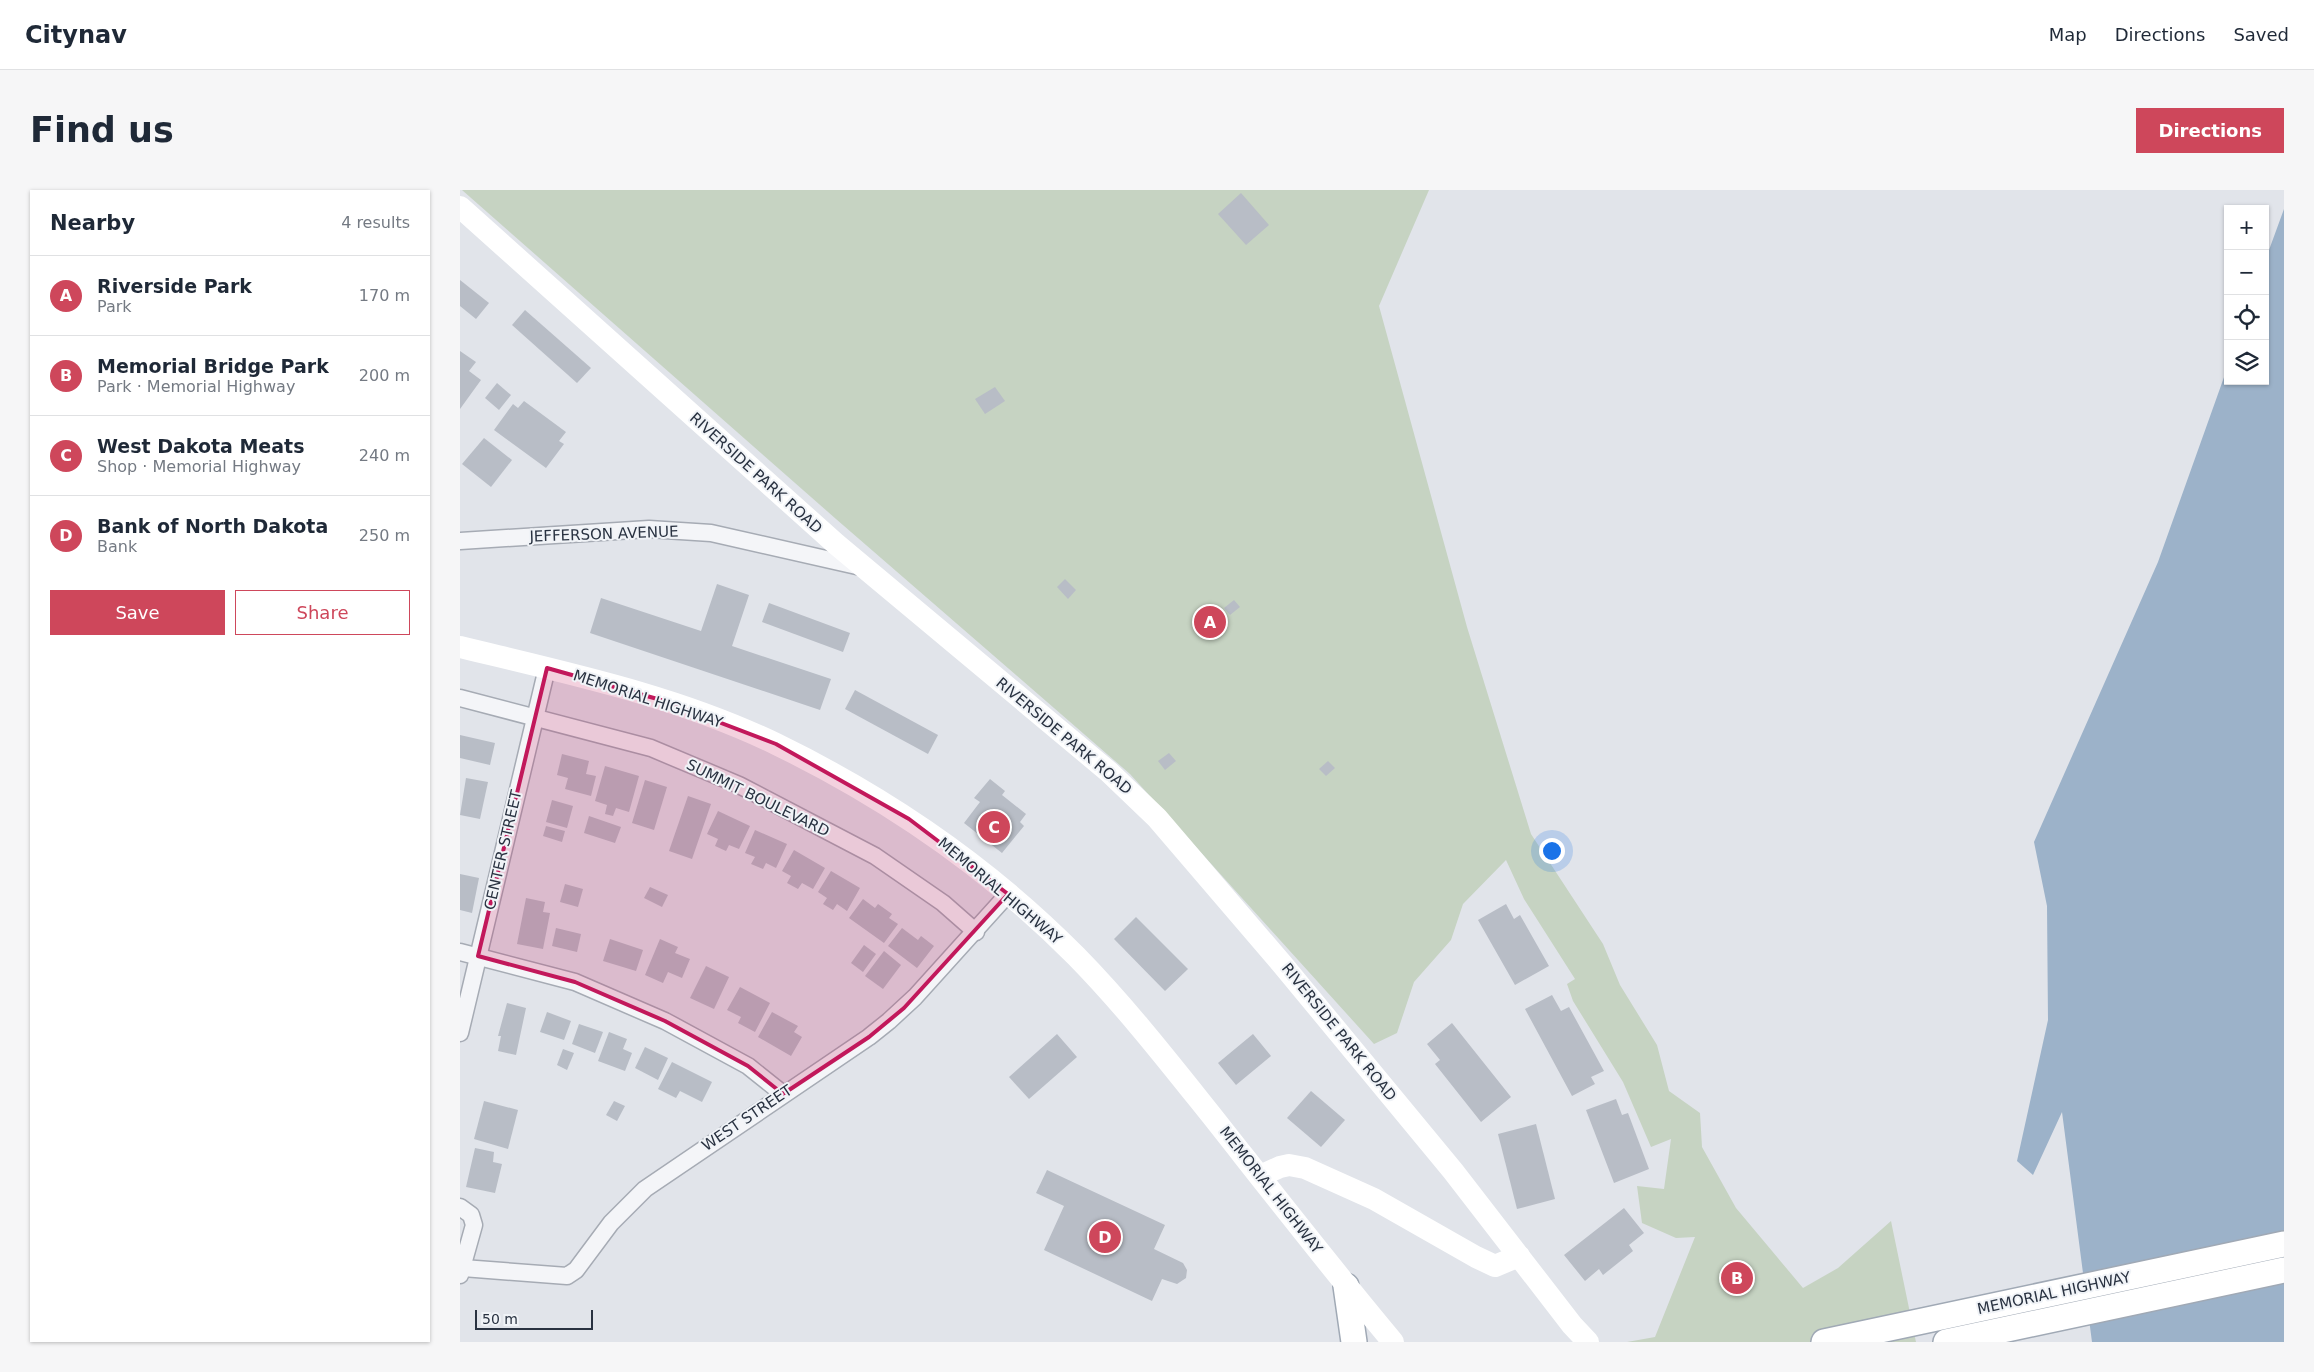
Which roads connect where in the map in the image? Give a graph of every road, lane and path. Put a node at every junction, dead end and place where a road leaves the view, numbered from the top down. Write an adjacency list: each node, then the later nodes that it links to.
1 (460, 207): 3 (main road, RIVERSIDE PARK ROAD)
2 (460, 541): 3 (street, JEFFERSON AVENUE)
3 (865, 568): 17 (main road, RIVERSIDE PARK ROAD)
4 (460, 647): 5 (main road, MEMORIAL HIGHWAY)
5 (546, 668): 7 (street, CENTER STREET); 8 (main road, MEMORIAL HIGHWAY)
6 (460, 698): 7 (street, SUMMIT BOULEVARD)
7 (534, 717): 9 (street, SUMMIT BOULEVARD); 11 (street, CENTER STREET)
8 (1008, 894): 9 (street, WEST STREET); 14 (main road, MEMORIAL HIGHWAY)
9 (976, 932): 13 (street, WEST STREET)
10 (460, 952): 11 (street)
11 (478, 956): 12 (street, CENTER STREET); 13 (street)
12 (460, 1033)
13 (783, 1094): 19 (street, WEST STREET)
14 (1260, 1176): 17 (main road); 20 (main road, MEMORIAL HIGHWAY)
15 (460, 1208): 19 (street)
16 (2284, 1244): 24 (main road, MEMORIAL HIGHWAY)
17 (1519, 1256): 23 (main road, RIVERSIDE PARK ROAD)
18 (2284, 1270): 25 (main road, MEMORIAL HIGHWAY)
19 (461, 1272)
20 (1346, 1286): 21 (main road); 22 (main road, MEMORIAL HIGHWAY)
21 (1354, 1342)
22 (1393, 1342)
23 (1588, 1342)
24 (1824, 1342)
25 (1946, 1342)

